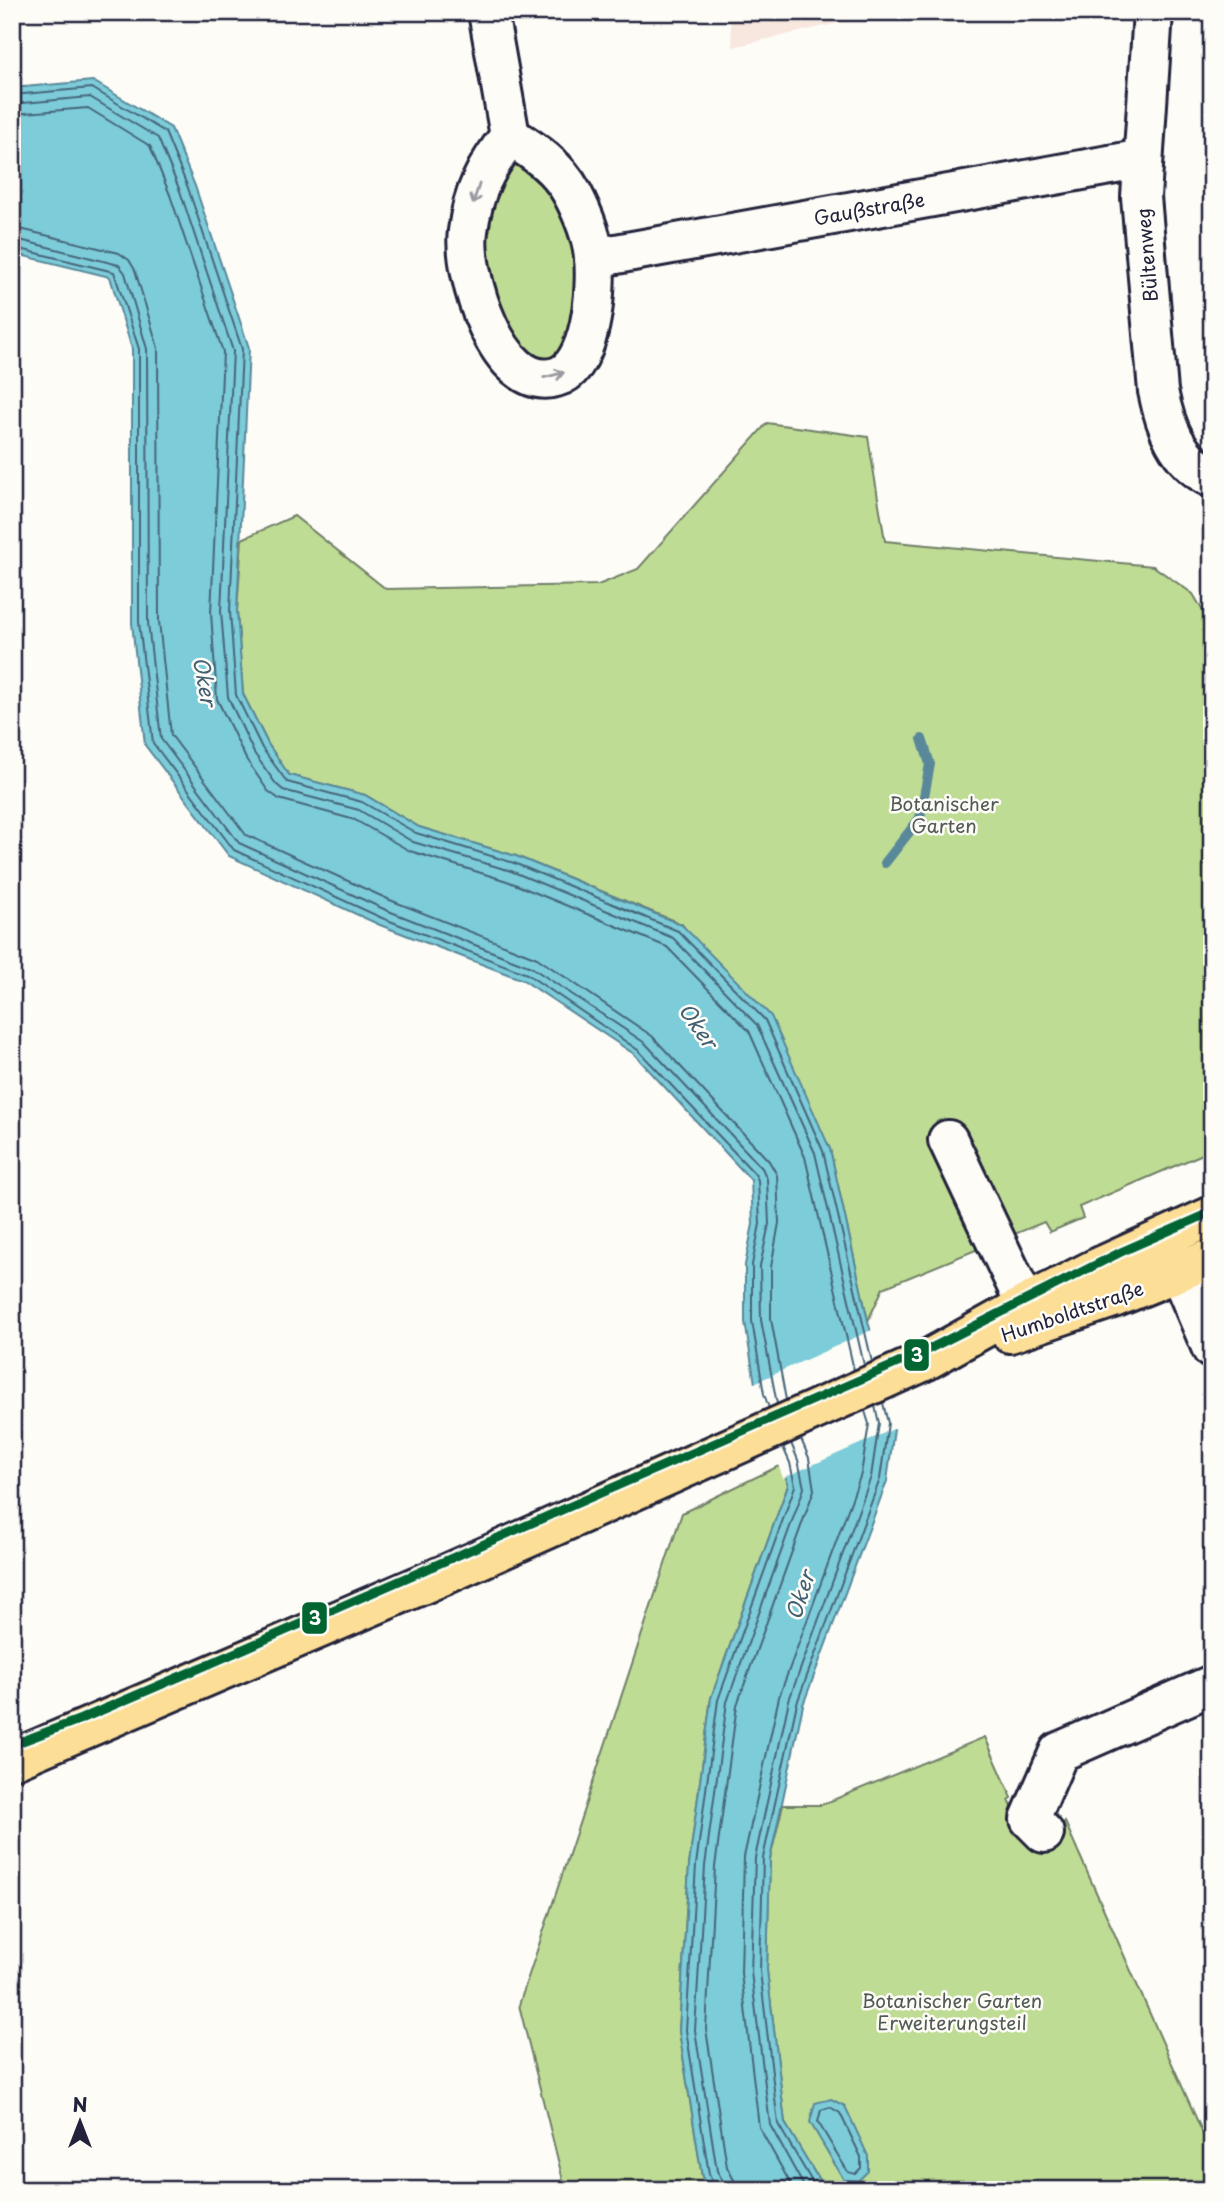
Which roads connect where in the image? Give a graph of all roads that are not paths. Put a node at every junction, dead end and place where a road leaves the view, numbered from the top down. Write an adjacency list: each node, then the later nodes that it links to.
1 (488, 12): 3 (street)
2 (1153, 12): 4 (street, Bültenweg)
3 (510, 135): 5 (street); 5 (street, one-way to 5)
4 (1143, 159): 5 (street, Gaußstraße); 6 (street, Bültenweg)
5 (594, 258)
6 (1212, 478)
7 (948, 1140): 11 (street)
8 (1212, 1216): 9 (main road, Humboldtstraße)
9 (1164, 1237): 10 (street); 11 (main road, Humboldtstraße)
10 (1195, 1266): 12 (street); 13 (main road, Humboldtstraße)
11 (1026, 1305): 13 (main road, Humboldtstraße)
12 (1212, 1349)
13 (925, 1361): 15 (main road, Humboldtstraße)
14 (1212, 1685): 16 (street)
15 (12, 1760)
16 (1044, 1833)

